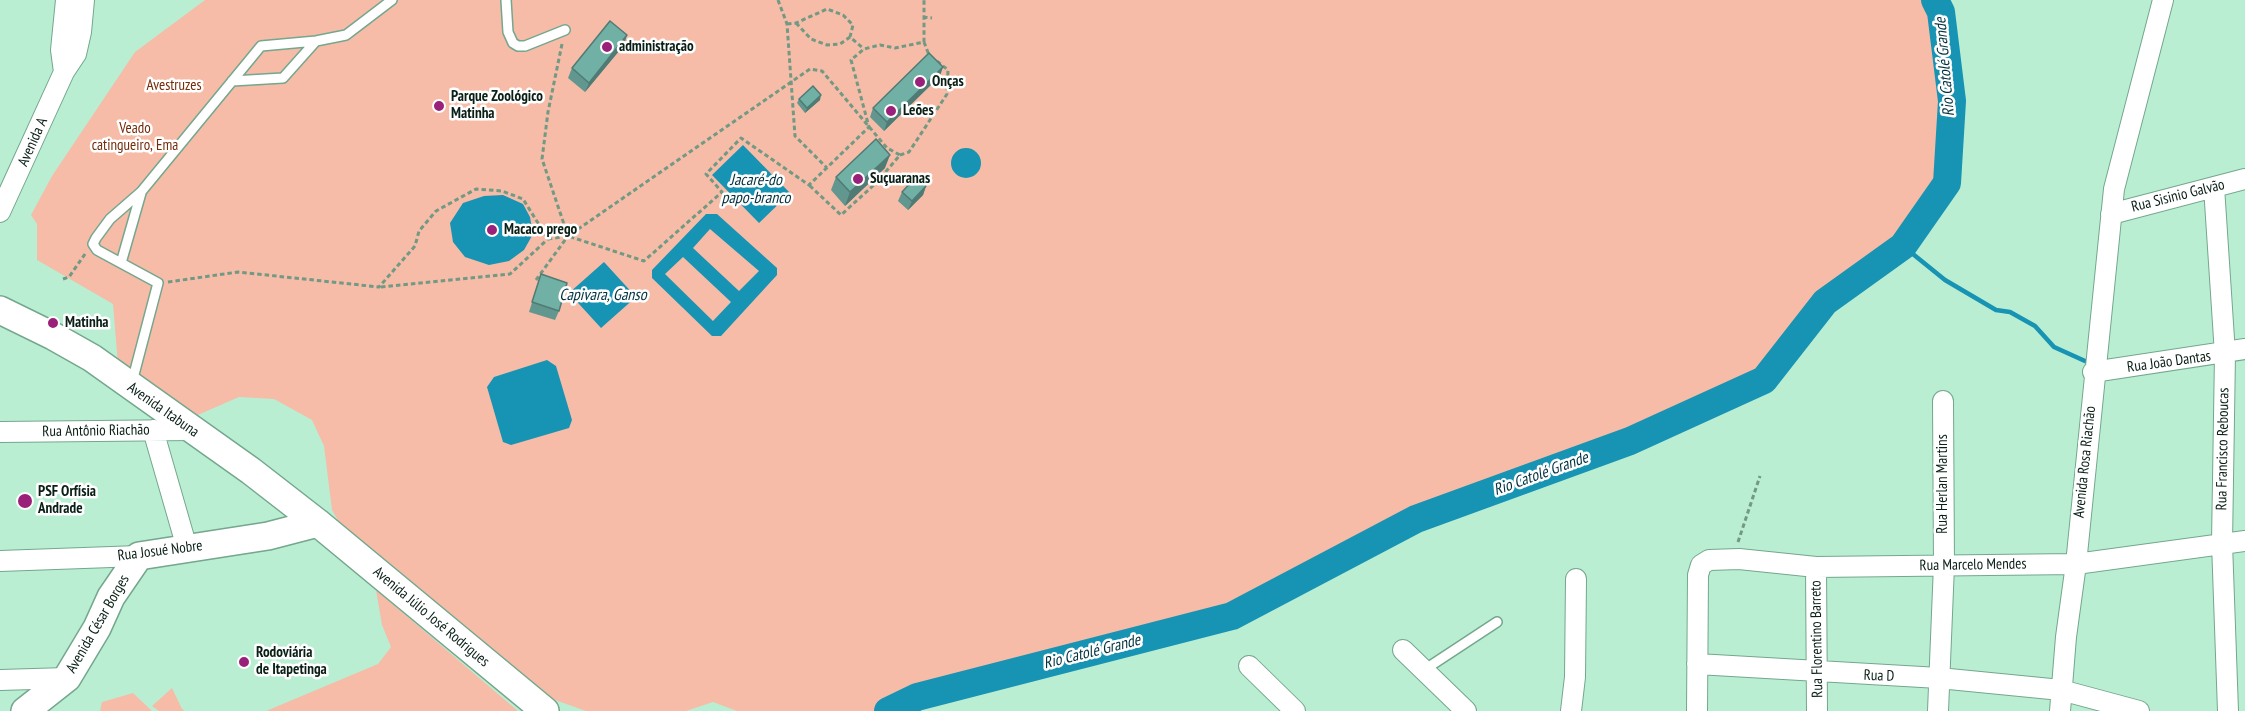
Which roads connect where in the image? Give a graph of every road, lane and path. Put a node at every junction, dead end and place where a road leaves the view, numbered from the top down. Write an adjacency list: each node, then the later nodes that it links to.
1 (66, 0): 17 (street, Avenida A)
2 (84, 0): 17 (street, Avenida A)
3 (392, 0): 14 (lane)
4 (506, 0): 12 (lane)
5 (778, 0): 11 (path)
6 (924, 0): 8 (path)
7 (2163, 0): 28 (street, Avenida Rosa Riachão)
8 (923, 17): 9 (path); 15 (path)
9 (932, 18)
10 (796, 23): 11 (path); 13 (path); 13 (path)
11 (787, 24): 19 (path)
12 (565, 30): 29 (path)
13 (850, 37): 16 (path)
14 (316, 41): 18 (lane); 18 (lane)
15 (924, 42): 16 (path); 21 (path)
16 (864, 49): 20 (path)
17 (64, 72): 27 (street, Avenida A)
18 (232, 81): 26 (lane)
19 (792, 82): 20 (path); 22 (path); 29 (path)
20 (869, 127): 21 (path); 22 (path)
21 (900, 155): 24 (path)
22 (827, 168): 24 (path)
23 (2245, 179): 25 (street, Rua Sisinio Galvão)
24 (809, 185): 29 (path)
25 (2214, 187): 28 (street, Rua Sisinio Galvão); 39 (street, Rua Francisco Reboucas)
26 (141, 192): 31 (lane); 32 (lane)
27 (0, 212)
28 (2112, 214): 40 (street, Avenida Rosa Riachão)
29 (568, 236): 30 (path); 34 (path)
30 (548, 239): 36 (path); 36 (path)
31 (93, 244): 32 (lane); 33 (path)
32 (121, 263): 35 (lane)
33 (63, 279)
34 (536, 280)
35 (158, 283): 36 (path); 41 (lane)
36 (379, 287)
37 (0, 310): 41 (main road, Avenida Itabuna)
38 (2245, 349): 39 (street, Rua João Dantas)
39 (2225, 354): 40 (street, Rua João Dantas); 49 (street, Rua Francisco Reboucas)
40 (2093, 372): 54 (street, Avenida Rosa Riachão)
41 (130, 387): 44 (main road, Avenida Itabuna)
42 (1943, 401): 55 (street, Rua Herlan Martins)
43 (153, 430): 44 (street, Rua Antônio Riachão); 45 (street, Rua Antônio Riachão); 50 (street)
44 (192, 430): 47 (main road, Avenida Itabuna)
45 (0, 432)
46 (1760, 476): 52 (path)
47 (318, 523): 50 (main road, Rua Josué Nobre); 69 (main road, Avenida Júlio José Rodrigues)
48 (2245, 541): 49 (street, Rua Marcelo Mendes)
49 (2222, 543): 54 (street, Rua Marcelo Mendes); 78 (street, Rua Francisco Reboucas)
50 (187, 548): 51 (main road, Rua Josué Nobre)
51 (139, 556): 53 (street, Rua Josué Nobre); 64 (main road, Avenida César Borges)
52 (1739, 559): 56 (street, Rua Marcelo Mendes); 60 (street, Rua Marcelo Mendes)
53 (0, 561)
54 (2076, 564): 55 (street, Rua Marcelo Mendes); 67 (street, Avenida Rosa Riachão)
55 (1944, 565): 56 (street, Rua Marcelo Mendes); 65 (street, Rua Herlan Martins)
56 (1816, 567): 63 (street, Rua Florentino Barreto)
57 (1576, 579): 72 (street)
58 (1497, 622): 62 (lane)
59 (1403, 650): 62 (street)
60 (1697, 664): 63 (street, Rua D); 73 (street)
61 (1249, 666): 70 (street)
62 (1424, 670): 71 (street)
63 (1817, 673): 65 (street, Rua D); 74 (street, Rua Florentino Barreto)
64 (68, 678): 66 (street); 68 (main road, Avenida César Borges)
65 (1939, 678): 67 (street, Rua D); 75 (street, Rua Herlan Martins)
66 (0, 680)
67 (2061, 690): 76 (street, Avenida Rosa Riachão); 77 (street, Rua D)
68 (25, 711)
69 (545, 711)
70 (1296, 711)
71 (1466, 711)
72 (1571, 711)
73 (1696, 711)
74 (1817, 711)
75 (1938, 711)
76 (2060, 711)
77 (2139, 711)
78 (2228, 711)

